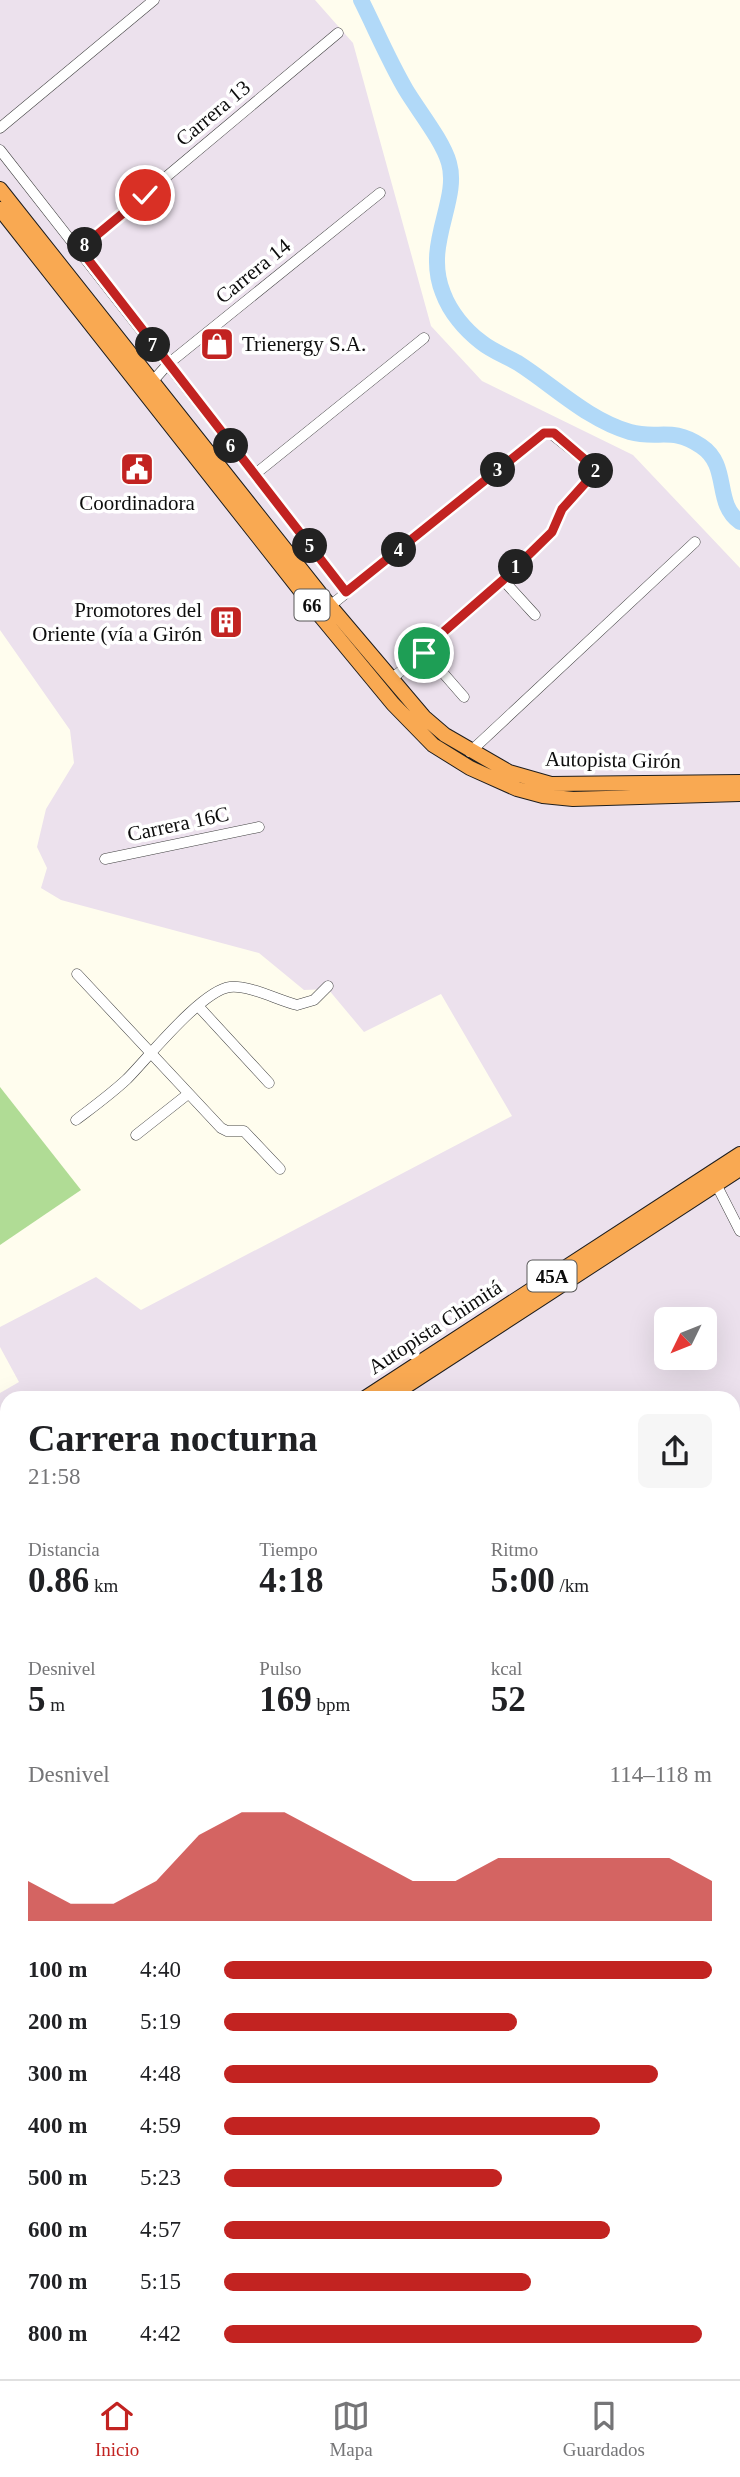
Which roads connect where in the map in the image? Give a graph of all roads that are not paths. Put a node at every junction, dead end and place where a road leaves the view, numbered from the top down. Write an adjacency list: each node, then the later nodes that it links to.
1 (154, 0): 3 (street)
2 (338, 33): 8 (street, Carrera 13)
3 (0, 128)
4 (0, 150): 8 (street)
5 (0, 189): 11 (highway, Autopista Girón / 66)
6 (380, 193): 10 (street, Carrera 14)
7 (0, 209): 23 (highway, Autopista Girón / 66)
8 (80, 249): 10 (street)
9 (424, 338): 12 (street)
10 (168, 364): 11 (street, Carrera 14); 12 (street)
11 (152, 382): 16 (highway, Autopista Girón / 66)
12 (254, 475): 15 (street)
13 (695, 542): 21 (street)
14 (503, 580): 15 (street); 17 (street); 18 (street)
15 (346, 592): 16 (street)
16 (330, 606): 19 (highway, Autopista Girón / 66)
17 (535, 615)
18 (424, 653): 19 (street); 20 (street)
19 (391, 679): 21 (highway, Autopista Girón / 66)
20 (464, 697)
21 (470, 752): 22 (highway, Autopista Girón / 66)
22 (740, 782)
23 (740, 794)
24 (259, 827): 25 (street, Carrera 16C)
25 (105, 859)
26 (77, 974): 29 (street)
27 (328, 986): 28 (street)
28 (198, 1007): 29 (street); 30 (street)
29 (150, 1053): 31 (street); 32 (street)
30 (269, 1083)
31 (188, 1094): 33 (street); 35 (street)
32 (76, 1120)
33 (136, 1135)
34 (740, 1154): 39 (highway, Autopista Chimitá / 45A)
35 (280, 1169)
36 (740, 1169): 37 (highway, Autopista Chimitá / 45A)
37 (716, 1184): 38 (street); 40 (highway, Autopista Chimitá / 45A)
38 (740, 1231)
39 (376, 1391)
40 (398, 1391)

